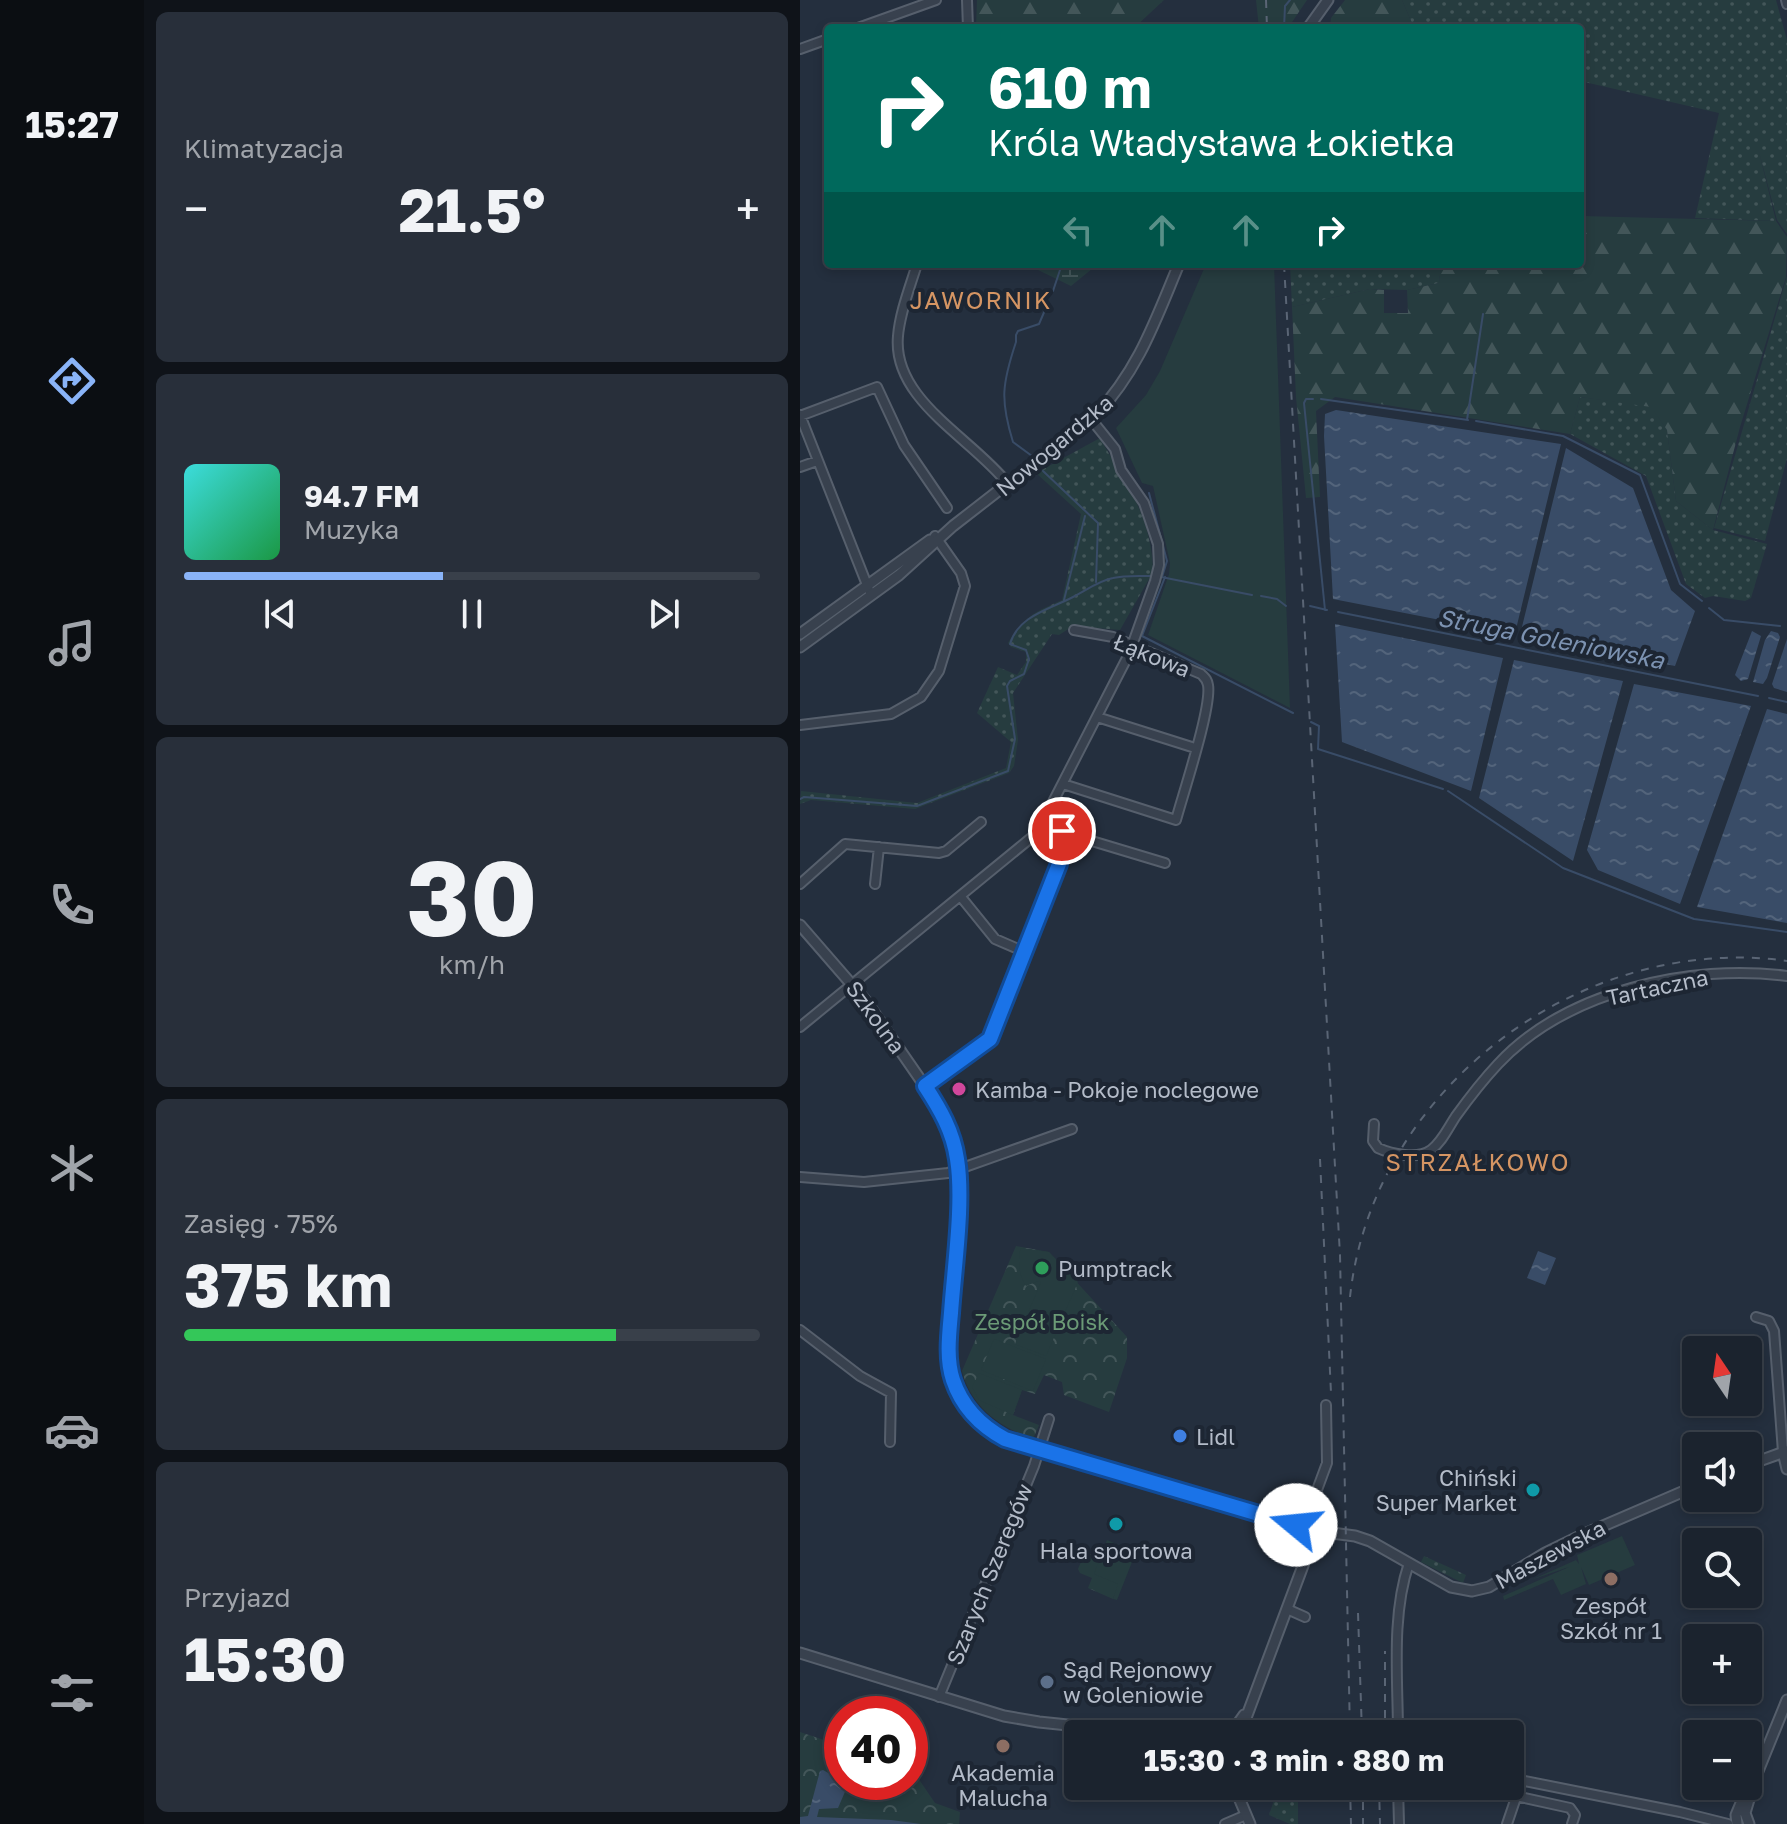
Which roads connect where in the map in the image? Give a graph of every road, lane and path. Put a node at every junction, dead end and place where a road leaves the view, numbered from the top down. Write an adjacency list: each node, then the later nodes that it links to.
1 (936, 0): 4 (street)
2 (967, 0): 5 (street)
3 (1328, 0): 6 (street)
4 (869, 24)
5 (968, 24)
6 (1311, 24)
7 (824, 40): 8 (street)
8 (800, 49)
9 (916, 268): 15 (street)
10 (1177, 268): 12 (street, Nowogardzka)
11 (800, 416): 13 (street); 16 (street)
12 (1091, 419): 15 (street, Nowogardzka); 21 (street)
13 (817, 461): 14 (street); 18 (street)
14 (800, 467)
15 (1008, 484): 17 (street, Nowogardzka)
16 (947, 508)
17 (937, 538): 18 (street, Nowogardzka); 24 (street)
18 (869, 590): 20 (street, Nowogardzka); 22 (street, Nowogardzka)
19 (1074, 630): 21 (street, Łąkowa)
20 (800, 634)
21 (1132, 646): 23 (street); 25 (street, Łąkowa)
22 (800, 647)
23 (1097, 717): 25 (street); 26 (street)
24 (800, 725)
25 (1195, 748): 26 (street)
26 (1063, 784): 28 (street)
27 (981, 822): 30 (street)
28 (1042, 826): 29 (street); 34 (street)
29 (1062, 831): 31 (street); 36 (street)
30 (879, 847): 32 (street); 33 (street)
31 (1165, 863)
32 (800, 884)
33 (875, 884)
34 (961, 897): 36 (street); 38 (street)
35 (800, 925): 38 (street, Szkolna)
36 (1025, 952): 40 (street)
37 (1787, 976): 41 (street, Tartaczna)
38 (853, 984): 39 (street); 40 (street, Szkolna)
39 (800, 1027)
40 (925, 1086): 43 (street, Szkolna)
41 (1374, 1124)
42 (1072, 1129): 43 (street)
43 (958, 1169): 44 (street); 50 (street, Szkolna)
44 (800, 1177)
45 (1756, 1317): 51 (street)
46 (800, 1330): 49 (street)
47 (1326, 1405): 55 (street)
48 (1049, 1419): 50 (street, Szarych Szeregów)
49 (890, 1442)
50 (1038, 1451): 55 (street, Szkolna); 60 (street, Szarych Szeregów)
51 (1785, 1452): 52 (street); 53 (street)
52 (1762, 1460)
53 (1787, 1469)
54 (1682, 1492): 56 (street, Maszewska)
55 (1316, 1531): 56 (street, Maszewska); 57 (street)
56 (1409, 1563): 63 (street)
57 (1287, 1609): 58 (street); 62 (street)
58 (1305, 1617)
59 (800, 1653): 60 (street)
60 (939, 1697): 64 (street)
61 (1787, 1700): 71 (street)
62 (1243, 1720)
63 (1398, 1720)
64 (1064, 1724)
65 (1524, 1780): 76 (street)
66 (1524, 1798): 75 (street)
67 (1241, 1800): 70 (street)
68 (1398, 1800): 73 (street)
69 (1515, 1800): 74 (street)
70 (1248, 1820): 72 (street)
71 (1744, 1823)
72 (1225, 1824)
73 (1399, 1824)
74 (1507, 1824)
75 (1572, 1824)
76 (1728, 1824)

